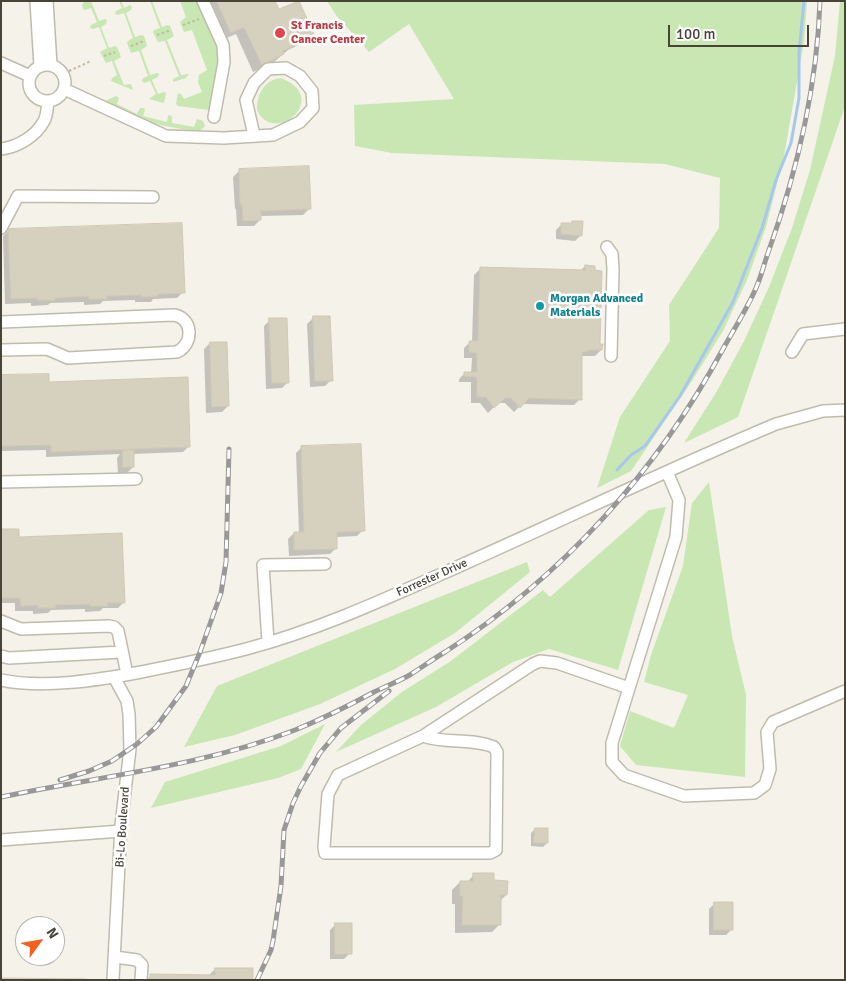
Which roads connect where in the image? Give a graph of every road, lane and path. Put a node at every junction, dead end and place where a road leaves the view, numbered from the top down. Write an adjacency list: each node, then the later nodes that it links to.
1 (36, 1): 14 (street)
2 (47, 1): 14 (street)
3 (203, 1): 19 (street)
4 (206, 16): 5 (path)
5 (183, 25)
6 (171, 30): 7 (path)
7 (157, 35)
8 (144, 41): 9 (path)
9 (131, 46)
10 (115, 52): 11 (path)
11 (104, 56)
12 (91, 61): 15 (path)
13 (1, 63): 16 (street)
14 (46, 66): 16 (street); 17 (street)
15 (69, 71)
16 (30, 76): 18 (street)
17 (64, 89): 18 (street); 20 (street)
18 (48, 102): 21 (street)
19 (214, 117)
20 (254, 135): 20 (street)
21 (1, 148)
22 (152, 197): 23 (street)
23 (1, 228)
24 (607, 247): 29 (street)
25 (1, 322): 27 (street)
26 (845, 329): 28 (street)
27 (1, 350)
28 (792, 352)
29 (610, 356)
30 (845, 410): 31 (street, Forrester Drive)
31 (667, 472): 36 (street, Forrester Drive); 42 (street)
32 (136, 479): 33 (street)
33 (1, 482)
34 (325, 564): 36 (street)
35 (1, 621): 37 (street)
36 (268, 642): 39 (street, Forrester Drive)
37 (122, 652): 38 (street); 39 (street)
38 (1, 656)
39 (127, 674): 40 (street, Forrester Drive)
40 (114, 677): 41 (street, Forrester Drive); 45 (street, Bi-Lo Boulevard)
41 (1, 680)
42 (629, 688): 43 (street); 44 (street)
43 (845, 691)
44 (423, 736): 44 (street)
45 (121, 831): 46 (street); 47 (street, Bi-Lo Boulevard)
46 (1, 840)
47 (115, 957): 48 (street, Bi-Lo Boulevard); 49 (street)
48 (113, 980)
49 (142, 980)

